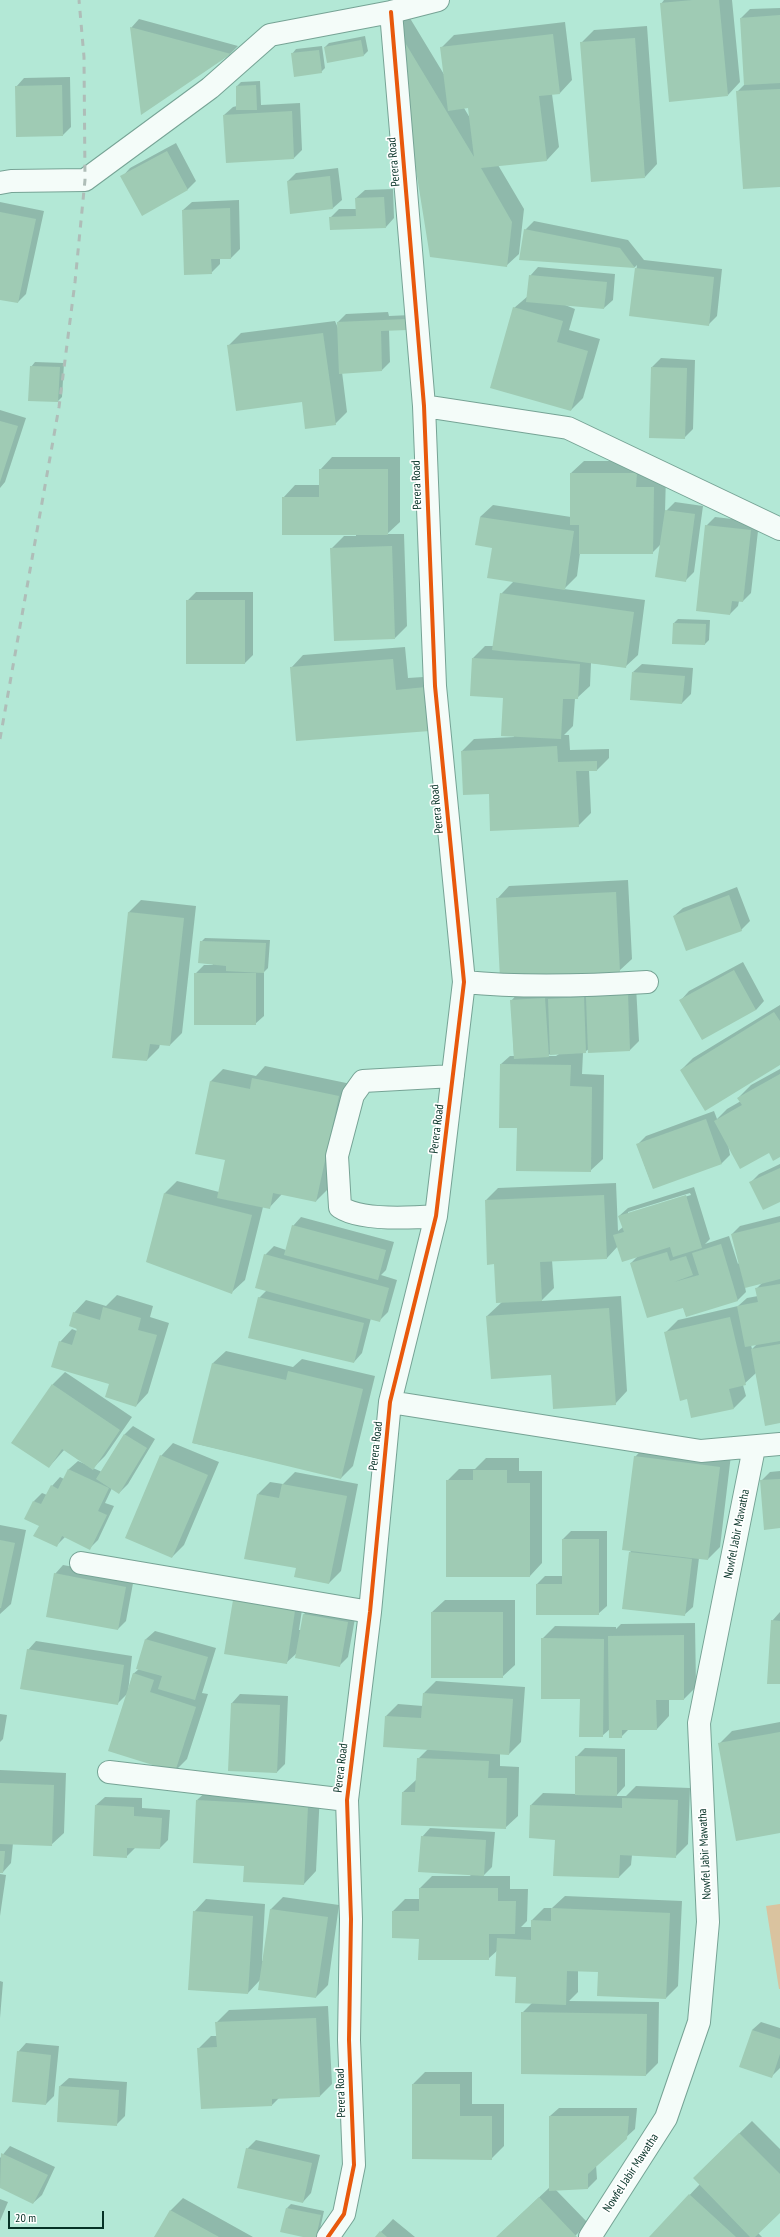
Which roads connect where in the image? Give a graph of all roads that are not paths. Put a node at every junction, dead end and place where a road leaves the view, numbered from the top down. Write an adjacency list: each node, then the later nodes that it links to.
1 (438, 0): 2 (street)
2 (391, 12): 3 (street); 4 (street, Perera Road)
3 (0, 183)
4 (424, 406): 5 (street); 6 (street, Perera Road)
5 (780, 529)
6 (464, 982): 7 (street); 8 (street, Perera Road)
7 (647, 982)
8 (453, 1076): 9 (street, Perera Road); 9 (street)
9 (436, 1216): 10 (street, Perera Road)
10 (390, 1402): 12 (street); 14 (street, Perera Road)
11 (780, 1444): 12 (street)
12 (754, 1448): 18 (street, Nowfel Jabir Mawatha)
13 (81, 1563): 14 (street)
14 (370, 1612): 16 (street, Perera Road)
15 (109, 1772): 16 (street)
16 (347, 1800): 17 (street, Perera Road)
17 (328, 2237)
18 (590, 2237)

